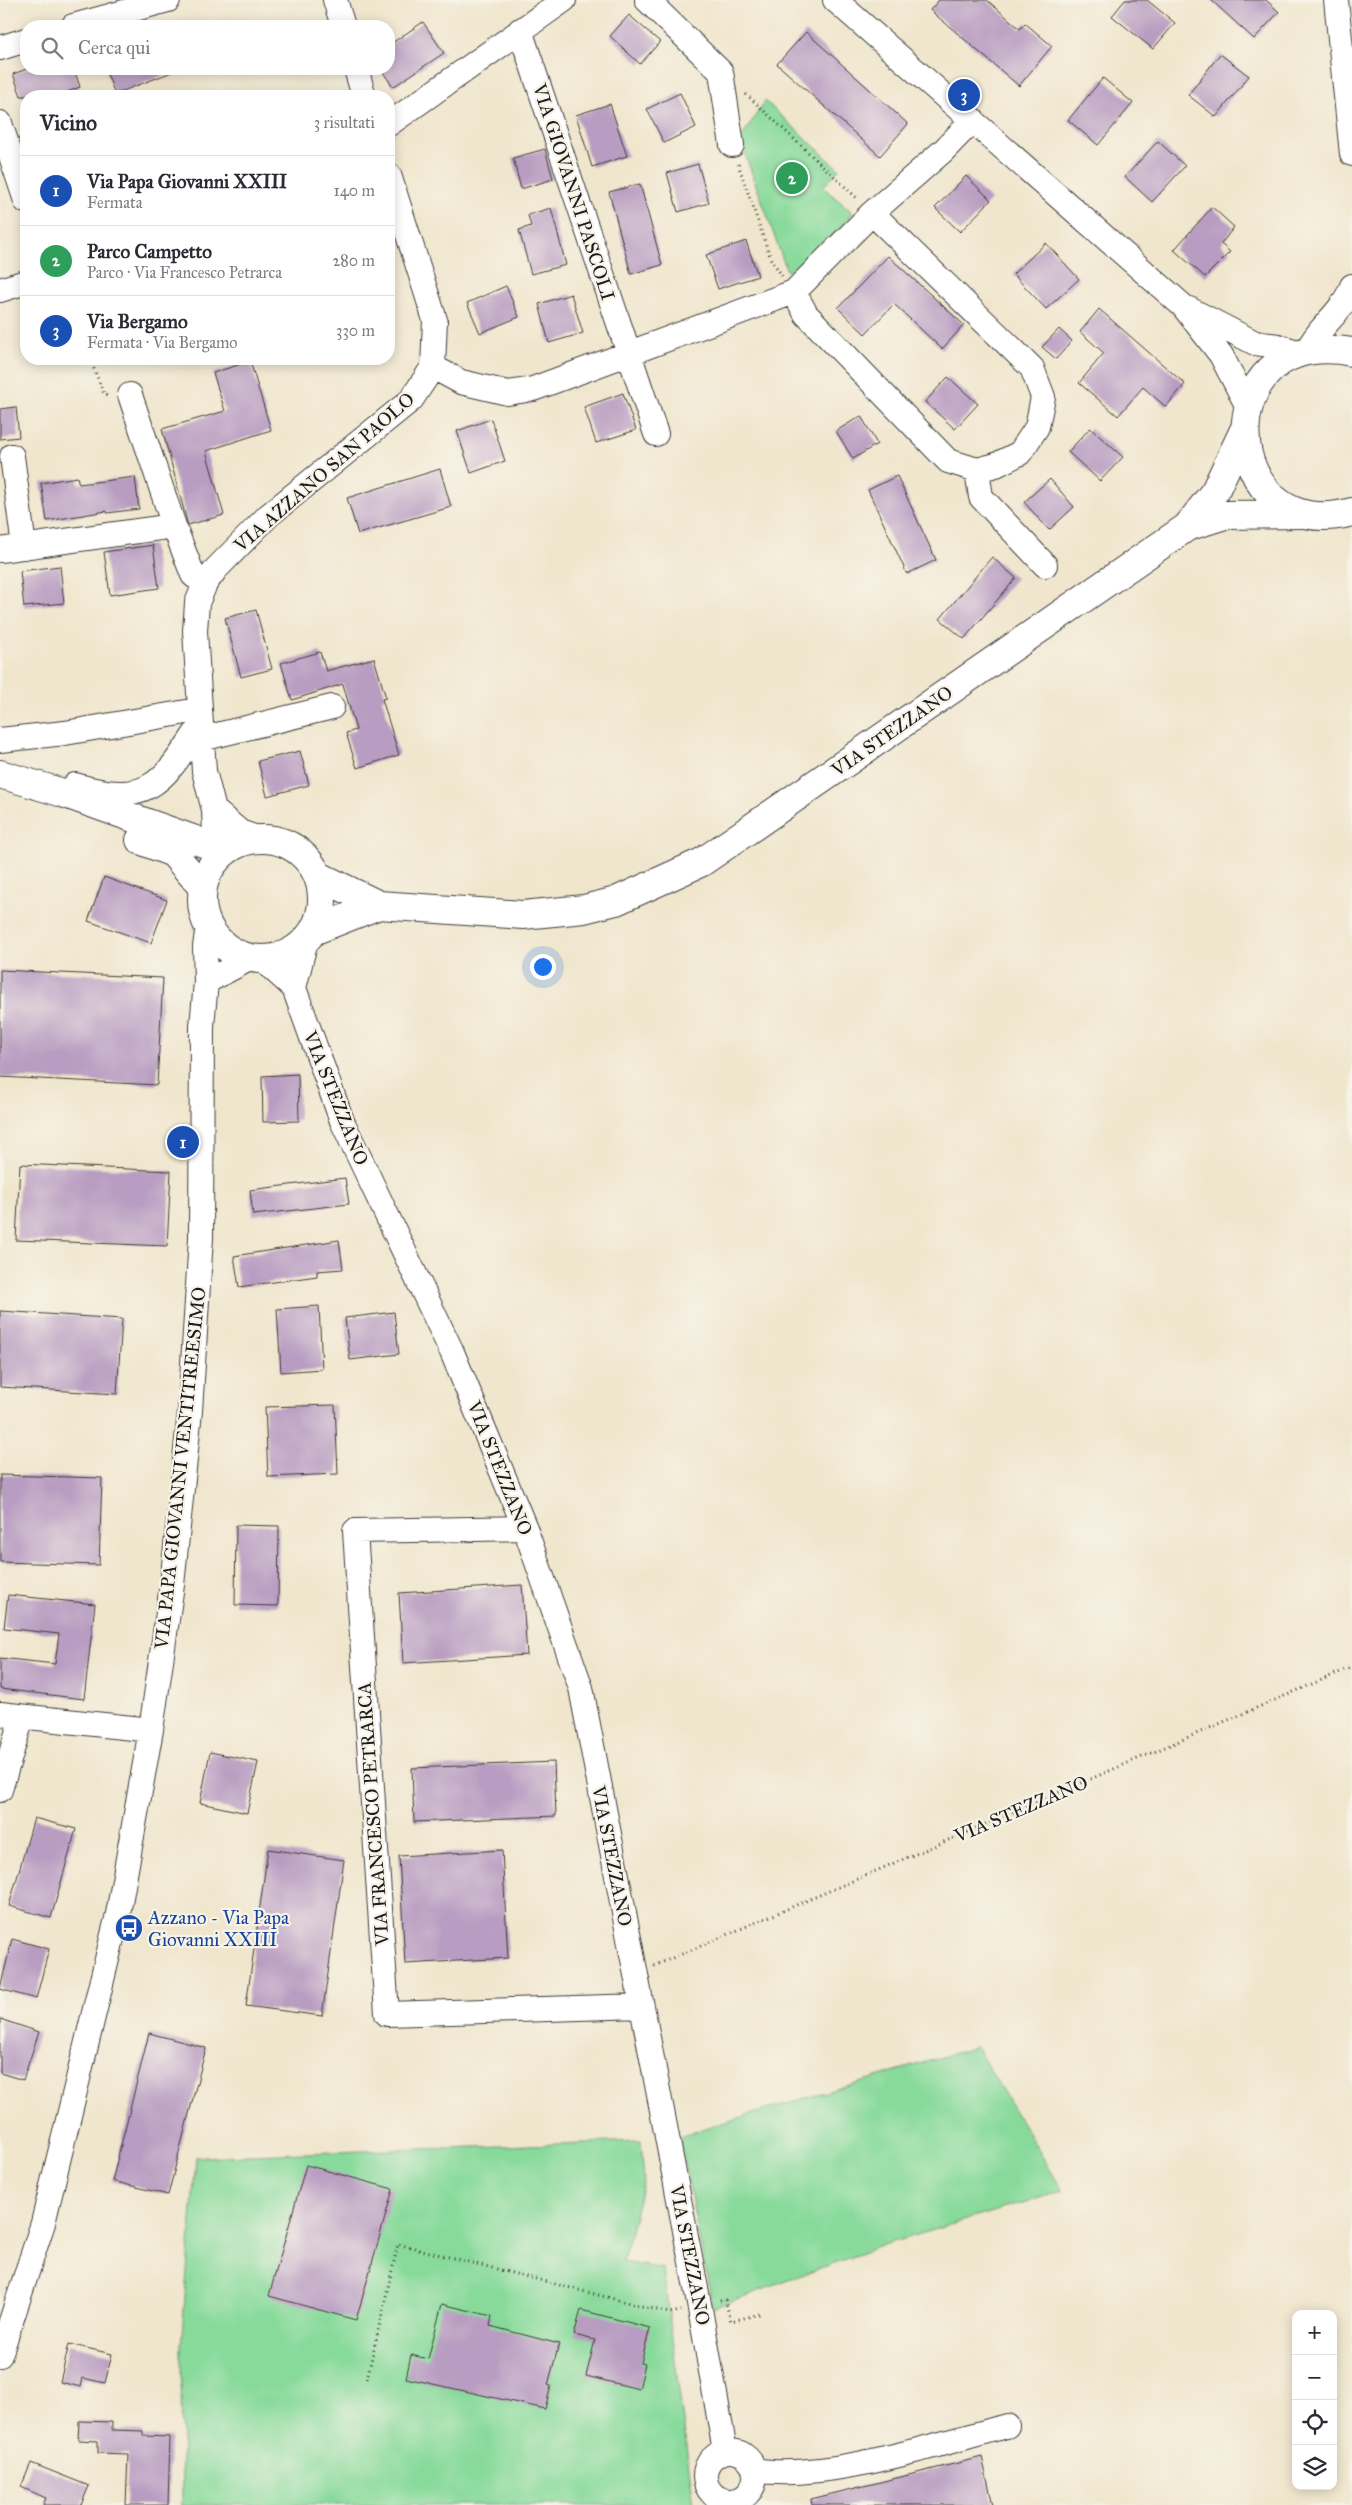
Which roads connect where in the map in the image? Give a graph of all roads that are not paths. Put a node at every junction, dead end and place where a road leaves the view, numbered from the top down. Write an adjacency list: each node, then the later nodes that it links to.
1 (168, 0): 7 (street)
2 (335, 0): 8 (street)
3 (564, 0): 9 (street)
4 (647, 0): 17 (street)
5 (835, 0): 15 (street)
6 (1336, 0): 18 (street)
7 (94, 20)
8 (341, 20)
9 (520, 30): 14 (street); 29 (street, VIA GIOVANNI PASCOLI)
10 (20, 42): 11 (street)
11 (0, 48)
12 (358, 75): 13 (street)
13 (362, 90)
14 (395, 120)
15 (972, 120): 21 (street); 26 (street)
16 (0, 123): 19 (street)
17 (732, 145)
18 (1352, 154)
19 (20, 183)
20 (395, 194): 30 (street)
21 (872, 213): 25 (street); 35 (street)
22 (20, 284): 24 (street)
23 (1352, 286): 27 (street)
24 (0, 290)
25 (794, 292): 29 (street); 35 (street)
26 (1183, 306): 27 (street); 32 (street)
27 (1304, 352): 28 (main road); 32 (main road)
28 (1352, 352)
29 (628, 353): 30 (street); 33 (street, VIA GIOVANNI PASCOLI)
30 (433, 367): 43 (street, VIA AZZANO SAN PAOLO)
31 (130, 395): 38 (street)
32 (1246, 419): 37 (main road, VIA STEZZANO); 39 (main road, VIA STEZZANO)
33 (656, 434)
34 (12, 456): 40 (street)
35 (976, 470): 42 (street)
36 (1352, 512): 37 (main road, VIA STEZZANO)
37 (1306, 514): 39 (main road, VIA STEZZANO)
38 (174, 526): 40 (street); 43 (street)
39 (1186, 527): 54 (main road, VIA STEZZANO)
40 (24, 546): 41 (street)
41 (0, 550)
42 (1045, 565)
43 (205, 584): 45 (street, VIA AZZANO SAN PAOLO)
44 (332, 707): 45 (street)
45 (200, 725): 46 (street); 47 (street); 49 (street, VIA AZZANO SAN PAOLO)
46 (0, 740)
47 (0, 773): 51 (main road)
48 (0, 782): 53 (main road)
49 (214, 810): 50 (street); 51 (street, VIA AZZANO SAN PAOLO)
50 (260, 838): 51 (main road); 52 (main road)
51 (228, 850): 53 (main road)
52 (317, 875): 54 (main road); 56 (main road)
53 (203, 888): 55 (main road)
54 (379, 904): 56 (main road)
55 (208, 926): 57 (main road); 58 (street, VIA PAPA GIOVANNI VENTITREESIMO)
56 (310, 935): 57 (main road); 59 (street)
57 (256, 958): 58 (street); 59 (street, VIA STEZZANO)
58 (206, 982): 62 (street, VIA PAPA GIOVANNI VENTITREESIMO)
59 (294, 988): 60 (street, VIA STEZZANO)
60 (525, 1528): 64 (street, VIA STEZZANO); 64 (street, VIA FRANCESCO PETRARCA)
61 (11, 1716): 62 (street); 63 (street)
62 (151, 1730): 65 (street, VIA PAPA GIOVANNI VENTITREESIMO)
63 (0, 1790)
64 (641, 2006): 67 (street, VIA STEZZANO)
65 (0, 2355)
66 (1007, 2426): 68 (street)
67 (724, 2451): 68 (street); 69 (street)
68 (755, 2470): 69 (street)
69 (737, 2503)

